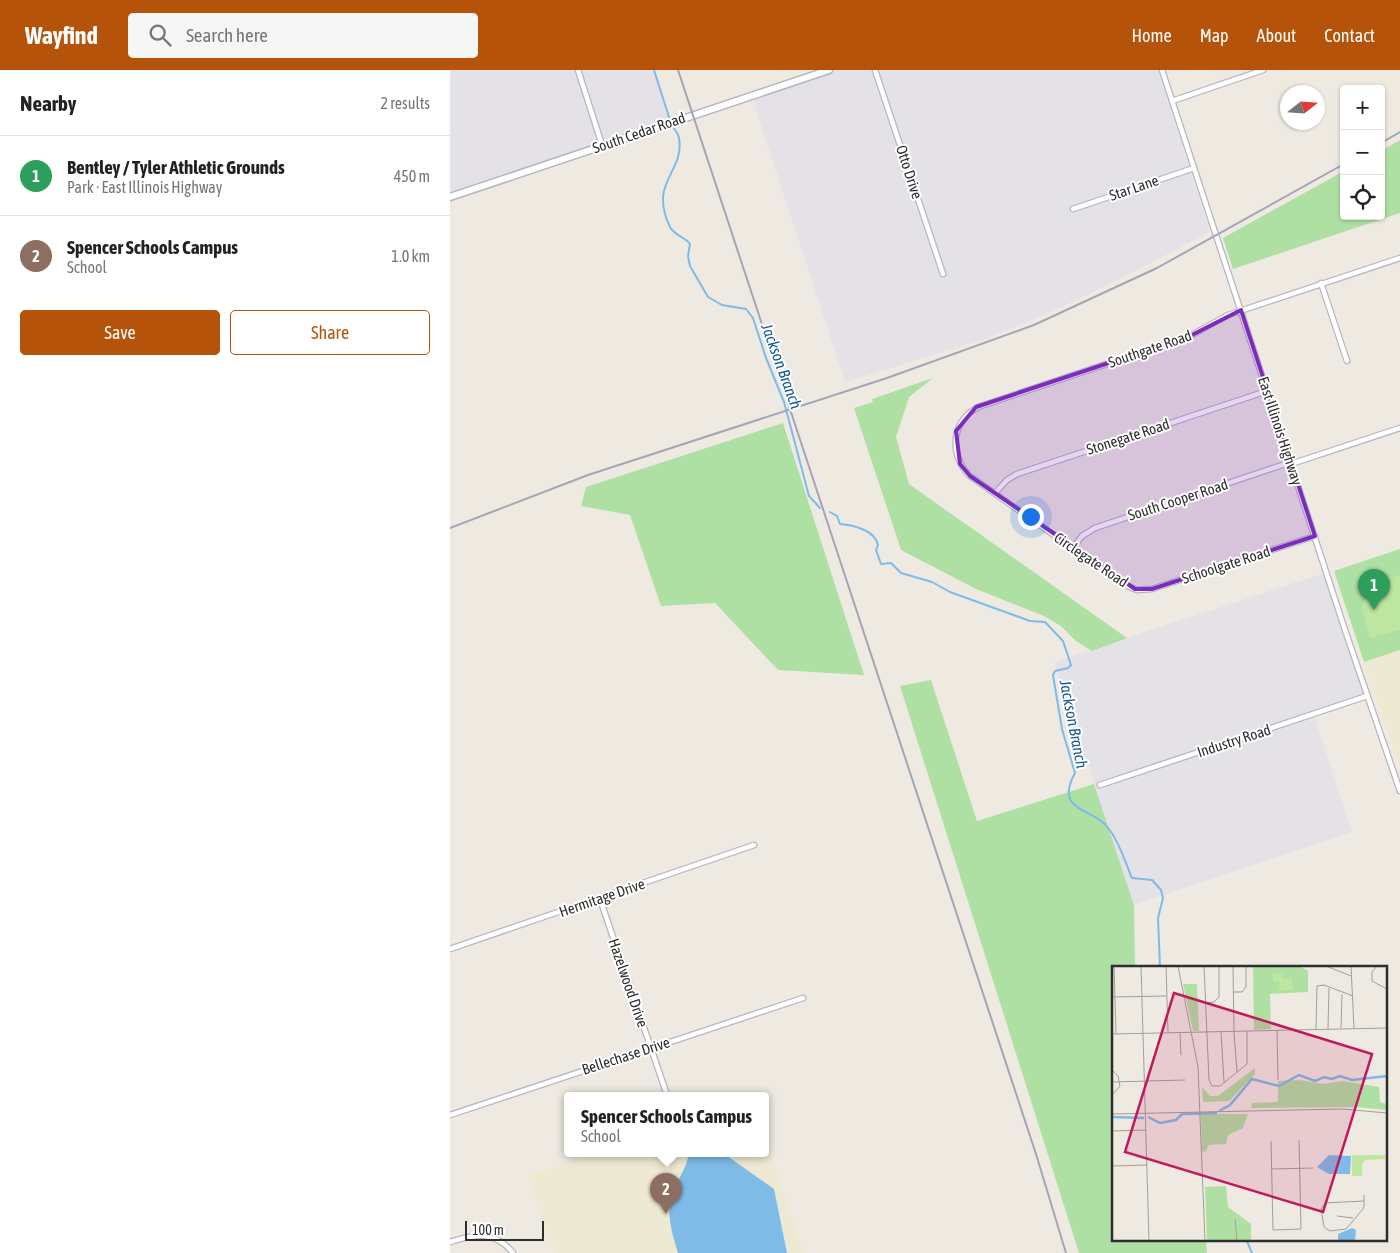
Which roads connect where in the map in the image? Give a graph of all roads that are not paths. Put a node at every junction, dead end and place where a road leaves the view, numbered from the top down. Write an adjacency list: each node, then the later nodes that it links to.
1 (578, 70): 7 (street)
2 (829, 70): 7 (main road, South Cedar Road)
3 (876, 70): 12 (street, Otto Drive)
4 (1162, 70): 6 (street, East Illinois Highway)
5 (1262, 70): 6 (street)
6 (1172, 101): 8 (street, East Illinois Highway)
7 (602, 145): 9 (main road, South Cedar Road)
8 (1194, 168): 10 (street, Star Lane); 14 (street, East Illinois Highway)
9 (450, 197)
10 (1073, 209)
11 (1400, 259): 13 (street, Southgate Road)
12 (943, 274)
13 (1321, 284): 14 (street, Southgate Road); 15 (street)
14 (1241, 310): 16 (street, East Illinois Highway); 17 (street, Southgate Road)
15 (1347, 361)
16 (1267, 391): 19 (street, East Illinois Highway); 20 (street, Stonegate Road)
17 (960, 424): 20 (street, Circlegate Road)
18 (1400, 428): 19 (street, South Cooper Road)
19 (1291, 463): 21 (street, East Illinois Highway); 22 (street, South Cooper Road)
20 (995, 493): 22 (street, Circlegate Road)
21 (1314, 536): 23 (street, Schoolgate Road); 24 (street, East Illinois Highway)
22 (1073, 548): 23 (street, Circlegate Road)
23 (1137, 590)
24 (1367, 696): 25 (street, Industry Road); 26 (street, East Illinois Highway)
25 (1100, 785)
26 (1400, 791)
27 (754, 845): 28 (street, Hermitage Drive)
28 (600, 899): 29 (street, Hermitage Drive); 31 (street, Hazelwood Drive)
29 (450, 949)
30 (803, 998): 31 (street, Bellechase Drive)
31 (650, 1048): 32 (street, Hazelwood Drive); 33 (street, Bellechase Drive)
32 (666, 1092)
33 (450, 1116)
34 (450, 1242): 35 (street)
35 (513, 1253)

